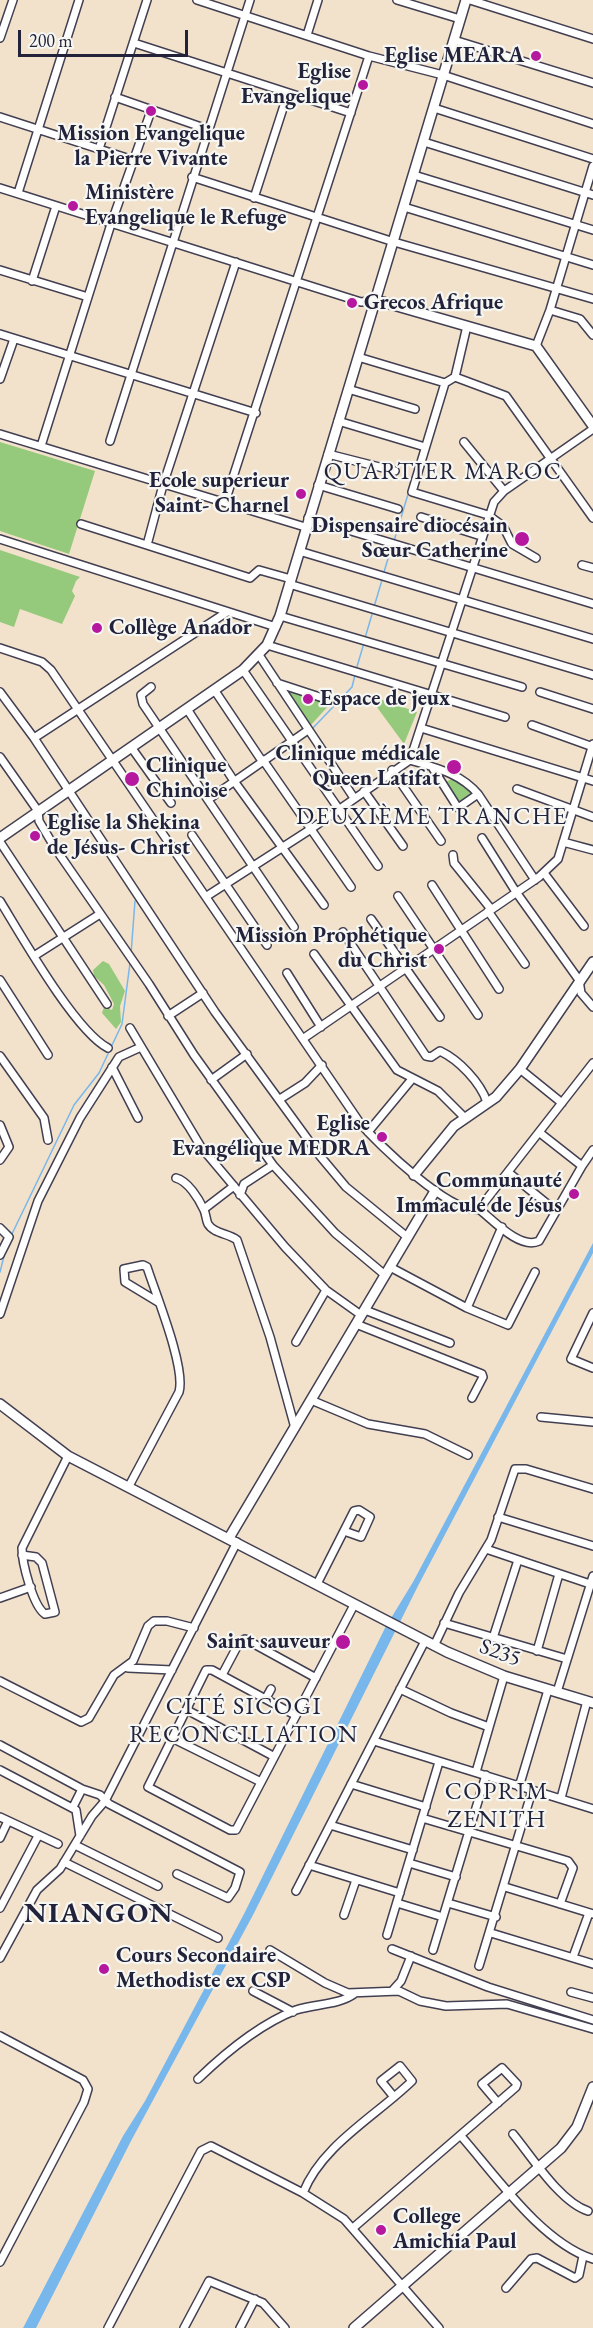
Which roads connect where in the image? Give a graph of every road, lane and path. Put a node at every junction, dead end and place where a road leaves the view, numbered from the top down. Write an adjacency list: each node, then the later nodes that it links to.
1 (13, 0): 12 (street)
2 (79, 0): 27 (street)
3 (147, 0): 15 (street)
4 (197, 0): 9 (street)
5 (250, 0): 9 (street)
6 (318, 0): 11 (street)
7 (397, 0): 10 (street)
8 (468, 0): 10 (street); 13 (street)
9 (245, 15): 11 (street); 17 (street)
10 (460, 19): 14 (street)
11 (307, 35): 16 (street)
12 (0, 38)
13 (593, 39)
14 (454, 40): 18 (street); 19 (street)
15 (134, 44): 17 (street); 21 (street)
16 (369, 56): 18 (street); 24 (street)
17 (226, 73): 20 (street); 28 (street)
18 (443, 75): 22 (street); 26 (street)
19 (593, 83)
20 (288, 93): 24 (street); 39 (street)
21 (116, 97): 23 (street); 30 (street)
22 (434, 108): 29 (street); 31 (street)
23 (151, 111): 28 (street); 32 (street)
24 (351, 113): 42 (street)
25 (0, 117): 27 (street)
26 (593, 124)
27 (39, 129): 30 (street); 38 (street)
28 (207, 129): 35 (street)
29 (424, 142): 34 (street); 37 (street)
30 (99, 149): 32 (street)
31 (593, 159)
32 (132, 160): 43 (street)
33 (593, 166): 37 (street)
34 (414, 175): 41 (street); 44 (street)
35 (192, 177): 39 (street); 46 (street)
36 (0, 188): 38 (street)
37 (589, 193): 44 (street)
38 (18, 194): 40 (street)
39 (254, 198): 42 (street)
40 (56, 206): 43 (street); 52 (street)
41 (404, 207): 47 (street); 48 (street)
42 (317, 219): 47 (street); 53 (street)
43 (111, 224): 46 (street); 55 (street)
44 (576, 224): 45 (street); 48 (street)
45 (593, 230)
46 (172, 242): 49 (street); 66 (street)
47 (394, 242): 54 (street); 57 (street)
48 (566, 256): 50 (street); 54 (street)
49 (236, 262): 53 (street); 71 (street)
50 (593, 265)
51 (0, 270): 52 (street)
52 (32, 280): 55 (street)
53 (297, 281): 57 (street); 73 (street)
54 (556, 288): 56 (street); 58 (street)
55 (88, 297): 64 (street)
56 (593, 299)
57 (376, 300): 59 (street); 65 (street)
58 (550, 310): 61 (street); 63 (street)
59 (467, 326): 63 (street); 67 (street)
60 (0, 334): 62 (street)
61 (593, 335)
62 (14, 339): 64 (street); 68 (street)
63 (536, 346): 75 (street)
64 (70, 357): 66 (street); 79 (street)
65 (358, 357): 69 (street); 70 (street)
66 (131, 374): 71 (street); 77 (street)
67 (455, 377): 69 (street); 82 (street)
68 (0, 380)
69 (445, 383): 80 (street)
70 (348, 389): 72 (street); 74 (street)
71 (193, 394): 73 (street); 84 (street)
72 (415, 409)
73 (256, 413): 87 (street)
74 (338, 421): 80 (street); 81 (street)
75 (593, 427): 82 (street)
76 (0, 434): 79 (street)
77 (110, 441)
78 (464, 442): 86 (street)
79 (41, 446): 84 (street)
80 (425, 447): 89 (street)
81 (328, 454): 83 (street); 85 (street)
82 (551, 459): 86 (street); 91 (street)
83 (395, 471)
84 (163, 485): 87 (street); 96 (street)
85 (318, 485): 88 (street); 92 (street)
86 (504, 491): 89 (street)
87 (225, 502): 92 (street)
88 (398, 509)
89 (488, 515): 94 (street); 98 (street)
90 (421, 517): 94 (street)
91 (593, 519)
92 (307, 523): 97 (street); 100 (street)
93 (81, 524): 96 (street)
94 (482, 536): 100 (street)
95 (0, 539): 105 (street)
96 (147, 545): 102 (street)
97 (299, 550): 102 (street); 103 (street)
98 (536, 558)
99 (582, 565): 101 (street)
100 (472, 567): 103 (street); 104 (street)
101 (593, 568)
102 (290, 581): 106 (street); 108 (street)
103 (462, 600): 108 (street); 109 (street)
104 (593, 604)
105 (228, 612): 107 (street); 126 (street)
106 (280, 616): 107 (street); 113 (street)
107 (276, 627): 110 (street)
108 (451, 632): 113 (street); 115 (street)
109 (593, 639)
110 (267, 645): 112 (street); 122 (street)
111 (0, 648): 126 (street)
112 (259, 655): 114 (street); 116 (street)
113 (441, 664): 118 (street); 122 (street)
114 (243, 670): 119 (street); 133 (street)
115 (593, 675)
116 (277, 683): 123 (street); 131 (street)
117 (151, 687): 129 (street)
118 (522, 687)
119 (215, 691): 124 (street); 139 (street)
120 (0, 692): 132 (street)
121 (540, 692): 125 (street)
122 (430, 696): 127 (street); 130 (street)
123 (335, 702)
124 (187, 709): 129 (street); 143 (street)
125 (593, 709)
126 (78, 711): 132 (street); 137 (street)
127 (505, 717)
128 (532, 724): 134 (street)
129 (158, 728): 135 (street); 150 (street)
130 (421, 728): 138 (street); 142 (street)
131 (308, 730): 133 (street); 149 (street)
132 (34, 738): 146 (street)
133 (291, 742): 139 (street); 152 (street)
134 (593, 746): 142 (street)
135 (131, 747): 137 (street); 151 (street)
136 (0, 757): 153 (street)
137 (113, 760): 146 (street); 174 (street)
138 (410, 760): 140 (street); 141 (street)
139 (263, 761): 143 (street); 156 (street)
140 (432, 767): 148 (street); 148 (street)
141 (392, 770): 147 (street); 160 (street)
142 (583, 778): 144 (street); 154 (street)
143 (234, 781): 150 (street); 163 (street)
144 (593, 781)
145 (517, 789): 154 (street)
146 (68, 790): 153 (street); 198 (street)
147 (364, 791): 149 (street); 162 (street)
148 (478, 794): 169 (street)
149 (354, 798): 152 (street)
150 (208, 799): 167 (street)
151 (171, 803)
152 (338, 810): 156 (street); 166 (street)
153 (38, 811): 159 (street); 179 (street)
154 (573, 811): 155 (street); 161 (street)
155 (593, 817)
156 (310, 829): 163 (street); 172 (street)
157 (192, 836): 170 (street)
158 (482, 838): 173 (street)
159 (0, 840): 185 (street)
160 (441, 841)
161 (563, 842): 164 (street); 168 (street)
162 (403, 846)
163 (282, 848): 167 (street); 177 (street)
164 (593, 850)
165 (453, 855): 178 (street)
166 (378, 866)
167 (253, 867): 170 (street); 182 (street)
168 (544, 873): 169 (street); 181 (street)
169 (535, 880): 173 (street)
170 (226, 884): 174 (street); 186 (street)
171 (432, 885): 183 (street)
172 (351, 887)
173 (516, 892): 178 (street); 195 (street)
174 (207, 896): 207 (street)
175 (398, 896): 187 (street)
176 (0, 901): 189 (street)
177 (324, 905)
178 (489, 910): 183 (street); 191 (street)
179 (100, 914): 185 (street); 203 (street)
180 (371, 919): 192 (street)
181 (584, 926)
182 (294, 927)
183 (462, 928): 187 (street); 197 (street)
184 (343, 932): 196 (street)
185 (63, 938): 189 (street); 199 (street)
186 (267, 945)
187 (434, 948): 192 (street); 202 (street)
188 (314, 954): 200 (street)
189 (34, 956): 208 (street)
190 (593, 962): 195 (street)
191 (525, 964)
192 (407, 968): 196 (street); 204 (street)
193 (287, 973): 205 (street)
194 (0, 980): 211 (street)
195 (579, 980): 201 (street); 216 (street)
196 (379, 986): 200 (street); 220 (street)
197 (499, 989)
198 (203, 993): 203 (street); 210 (street)
199 (107, 1004)
200 (353, 1005): 205 (street); 217 (street)
201 (593, 1006)
202 (478, 1015)
203 (168, 1016): 218 (street)
204 (440, 1017)
205 (321, 1027): 207 (street)
206 (130, 1028): 209 (street)
207 (304, 1038): 214 (street)
208 (108, 1047)
209 (141, 1047): 215 (street); 235 (street)
210 (247, 1054): 218 (street); 219 (street)
211 (48, 1055)
212 (0, 1056): 227 (street)
213 (593, 1063): 221 (street)
214 (322, 1065): 219 (street); 225 (street)
215 (112, 1067): 223 (street); 252 (street)
216 (520, 1069): 220 (street); 221 (street)
217 (412, 1079): 222 (street); 225 (street)
218 (211, 1080): 230 (street)
219 (280, 1099): 243 (street)
220 (487, 1102): 222 (street)
221 (562, 1103): 226 (street)
222 (464, 1117): 233 (street)
223 (138, 1118)
224 (0, 1125): 229 (street)
225 (368, 1132): 233 (street)
226 (540, 1132): 231 (street); 232 (street)
227 (48, 1140)
228 (593, 1150): 231 (street)
229 (0, 1160)
230 (273, 1165): 237 (street); 245 (street)
231 (582, 1166): 240 (street)
232 (509, 1173): 239 (street); 240 (street)
233 (414, 1175): 236 (street)
234 (176, 1178): 238 (street)
235 (234, 1186): 237 (street); 238 (street)
236 (435, 1191): 239 (street); 243 (street)
237 (240, 1195): 247 (street)
238 (204, 1209): 265 (street)
239 (479, 1209): 241 (street)
240 (556, 1211): 241 (street)
241 (502, 1227): 249 (street)
242 (0, 1228): 244 (street)
243 (406, 1236): 245 (street)
244 (0, 1255)
245 (388, 1271): 249 (street); 250 (street)
246 (535, 1272): 249 (street)
247 (327, 1290): 250 (street); 257 (street)
248 (158, 1302): 248 (street); 268 (street)
249 (467, 1308)
250 (363, 1313): 254 (street); 255 (street)
251 (593, 1313): 253 (street)
252 (0, 1314)
253 (591, 1323): 259 (street)
254 (356, 1324): 256 (street); 261 (street)
255 (405, 1327): 256 (street); 258 (street)
256 (400, 1340): 260 (street)
257 (296, 1342)
258 (450, 1343)
259 (593, 1368)
260 (472, 1398)
261 (311, 1400): 265 (street); 266 (street)
262 (0, 1404): 267 (street, S235)
263 (541, 1417): 264 (street)
264 (593, 1422)
265 (295, 1428): 272 (street)
266 (468, 1455)
267 (68, 1456): 268 (street, S235); 275 (street)
268 (129, 1486): 272 (street, S235)
269 (593, 1489): 270 (street)
270 (498, 1517): 273 (street); 274 (street)
271 (344, 1531): 279 (street)
272 (233, 1540): 279 (street, S235); 285 (street)
273 (593, 1546)
274 (486, 1549): 276 (street); 284 (street)
275 (22, 1555): 281 (street); 281 (street)
276 (518, 1560): 277 (street); 286 (street)
277 (560, 1574): 280 (street); 288 (street)
278 (593, 1576): 280 (street)
279 (317, 1584): 283 (street, S235)
280 (590, 1584): 289 (street)
281 (31, 1587): 282 (street)
282 (0, 1598)
283 (354, 1605): 287 (street, S235); 294 (street)
284 (444, 1623): 286 (street); 287 (street)
285 (194, 1628): 290 (street); 291 (street)
286 (493, 1638): 288 (street)
287 (430, 1643): 293 (street, S235); 297 (street)
288 (537, 1651): 289 (street)
289 (567, 1659): 298 (street)
290 (128, 1668): 291 (street); 295 (street)
291 (172, 1670): 318 (street)
292 (222, 1675): 294 (street); 299 (street); 301 (street)
293 (504, 1676): 298 (street, S235); 303 (street)
294 (316, 1678): 302 (street)
295 (0, 1681)
296 (271, 1689): 299 (street)
297 (400, 1689): 303 (street); 305 (street)
298 (553, 1691): 300 (street, S235); 314 (street)
299 (266, 1698): 302 (street)
300 (590, 1702): 317 (street)
301 (187, 1710): 304 (street); 307 (street)
302 (295, 1714): 307 (street)
303 (489, 1726): 310 (street)
304 (172, 1738): 312 (street); 312 (street)
305 (374, 1741): 308 (street); 313 (street)
306 (0, 1745): 315 (street)
307 (273, 1756): 312 (street)
308 (439, 1762): 310 (street); 320 (street)
309 (0, 1770): 319 (street)
310 (476, 1772): 311 (street)
311 (486, 1775): 314 (street); 326 (street)
312 (261, 1782)
313 (351, 1784): 320 (street); 325 (street)
314 (519, 1787): 316 (street)
315 (82, 1789): 318 (street); 319 (street)
316 (532, 1791): 317 (street); 332 (street)
317 (561, 1798): 321 (street)
318 (105, 1801): 328 (street); 337 (street)
319 (73, 1807): 328 (street)
320 (426, 1807): 323 (street)
321 (593, 1809)
322 (0, 1817): 324 (street)
323 (422, 1818): 326 (street); 333 (street)
324 (8, 1821): 327 (street); 329 (street)
325 (330, 1825): 333 (street); 336 (street)
326 (469, 1831): 332 (street); 338 (street)
327 (38, 1836): 330 (street); 347 (street)
328 (80, 1836): 331 (street)
329 (0, 1838)
330 (58, 1844)
331 (75, 1845): 334 (street); 340 (street)
332 (516, 1846): 341 (street); 346 (street)
333 (413, 1850): 335 (street)
334 (64, 1862): 354 (street); 360 (street)
335 (409, 1863): 338 (street); 343 (street)
336 (309, 1865): 339 (street); 342 (street)
337 (177, 1874)
338 (456, 1877): 345 (street)
339 (356, 1880): 343 (street); 349 (street)
340 (158, 1886)
341 (505, 1887): 346 (street); 351 (street)
342 (296, 1891)
343 (400, 1893): 344 (street)
344 (397, 1903): 350 (street); 353 (street)
345 (448, 1903): 350 (street); 351 (street)
346 (560, 1904): 348 (street)
347 (0, 1908)
348 (591, 1913): 359 (street)
349 (344, 1915)
350 (443, 1917): 357 (street)
351 (496, 1917): 352 (street)
352 (491, 1933): 359 (street); 362 (street)
353 (387, 1935)
354 (218, 1938)
355 (392, 1948): 358 (street)
356 (270, 1950): 366 (street)
357 (433, 1950)
358 (411, 1956): 364 (street); 367 (street)
359 (573, 1957): 361 (street)
360 (0, 1958)
361 (593, 1964)
362 (479, 1966)
363 (254, 1990): 370 (street)
364 (392, 1991): 366 (street); 369 (street)
365 (571, 1992): 368 (street)
366 (354, 1994): 370 (street)
367 (522, 1998): 369 (street); 371 (street)
368 (593, 1998)
369 (520, 2006): 372 (street)
370 (293, 2012): 374 (street)
371 (592, 2019)
372 (592, 2029)
373 (0, 2036): 387 (street)
374 (198, 2079)
375 (593, 2087): 380 (street)
376 (394, 2097): 376 (street); 381 (street)
377 (498, 2103): 377 (street); 379 (street)
378 (513, 2134): 380 (street)
379 (461, 2136): 382 (street); 384 (street)
380 (541, 2168): 382 (street); 383 (street)
381 (303, 2193): 384 (street); 391 (street)
382 (510, 2193): 385 (street); 388 (street)
383 (588, 2211)
384 (353, 2228): 388 (street)
385 (583, 2256): 386 (street); 389 (street)
386 (593, 2259)
387 (0, 2262)
388 (403, 2285): 395 (street); 396 (street)
389 (506, 2288)
390 (255, 2299): 392 (street); 393 (street); 394 (street)
391 (108, 2328)
392 (184, 2328)
393 (240, 2328)
394 (285, 2328)
395 (354, 2328)
396 (439, 2328)

